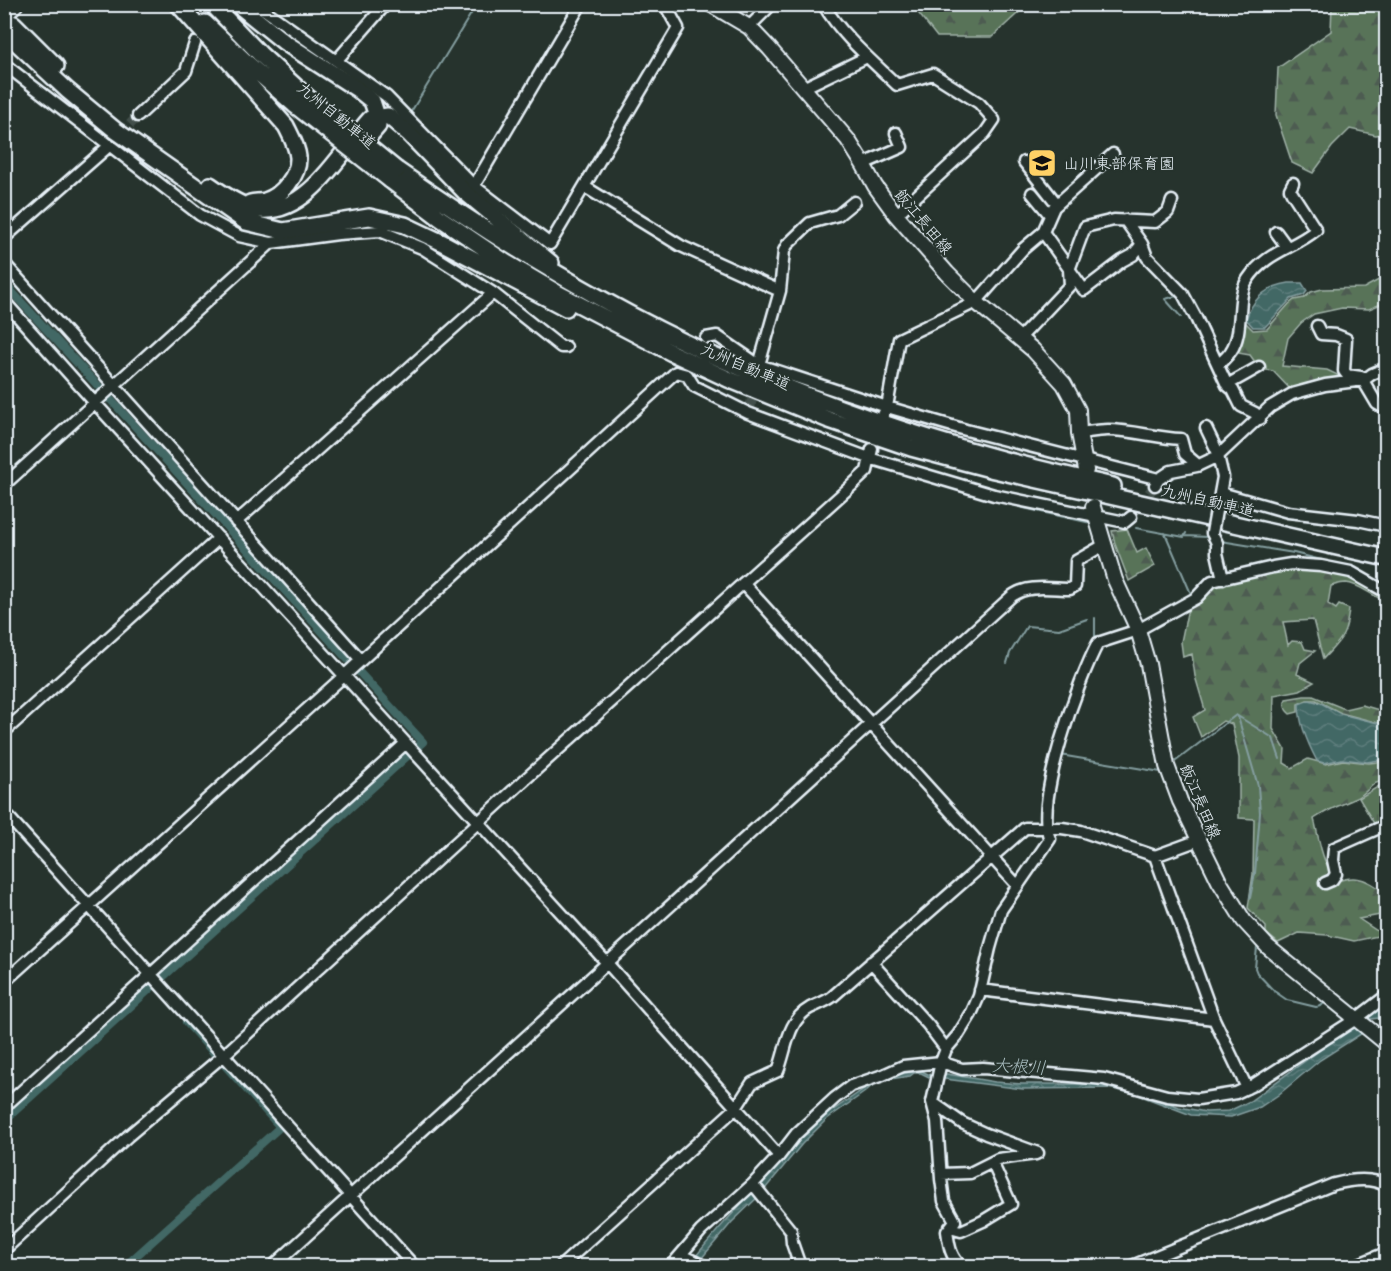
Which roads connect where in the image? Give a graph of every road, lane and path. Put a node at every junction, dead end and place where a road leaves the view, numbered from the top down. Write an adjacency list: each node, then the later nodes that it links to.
1 (16, 4): 13 (main road)
2 (178, 4): 34 (highway)
3 (188, 4): 21 (highway, 九州自動車道)
4 (212, 4): 21 (highway, 九州自動車道)
5 (237, 4): 23 (highway)
6 (386, 4): 18 (street)
7 (581, 4): 31 (street)
8 (670, 4): 32 (street)
9 (772, 4): 14 (street)
10 (823, 4): 17 (street)
11 (714, 5): 14 (main road, 飯江長田線)
12 (262, 6): 18 (street)
13 (4, 18): 34 (highway)
14 (749, 27): 20 (main road, 飯江長田線)
15 (4, 28): 38 (highway)
16 (195, 43): 22 (street)
17 (867, 57): 20 (street); 39 (street)
18 (337, 60): 31 (street)
19 (4, 64): 25 (street)
20 (803, 88): 28 (main road, 飯江長田線)
21 (301, 101): 29 (highway, 九州自動車道, bridge)
22 (138, 116)
23 (377, 117): 34 (highway); 38 (highway); 50 (highway)
24 (896, 133): 28 (street)
25 (109, 146): 44 (street); 45 (street)
26 (1113, 154): 37 (street)
27 (1024, 162): 37 (street)
28 (863, 164): 39 (main road, 飯江長田線)
29 (394, 175): 50 (highway, 九州自動車道); 63 (highway, 九州自動車道)
30 (1293, 183): 47 (street)
31 (474, 186): 32 (street)
32 (585, 187): 51 (street)
33 (1032, 193): 40 (street)
34 (227, 197)
35 (1172, 201): 41 (street)
36 (854, 202): 51 (street)
37 (1057, 204): 40 (street)
38 (231, 213): 63 (highway)
39 (896, 215): 54 (main road, 飯江長田線)
40 (1050, 215): 42 (street)
41 (1125, 220): 46 (street); 49 (street)
42 (1044, 232): 49 (street); 54 (street)
43 (1276, 232): 47 (street)
44 (4, 238)
45 (271, 243): 52 (street); 66 (street)
46 (1142, 244): 49 (street); 60 (street)
47 (1287, 247): 60 (street)
48 (4, 264): 66 (street)
49 (1069, 270): 57 (street)
50 (568, 280): 85 (highway, 九州自動車道)
51 (780, 291): 59 (street)
52 (493, 292): 58 (street); 81 (street)
53 (4, 301): 67 (street)
54 (976, 302): 57 (main road, 飯江長田線); 69 (street)
55 (1317, 326): 64 (street)
56 (706, 338): 59 (street)
57 (1019, 339): 72 (main road, 飯江長田線)
58 (566, 347)
59 (759, 365): 69 (street)
60 (1218, 365): 65 (street)
61 (1259, 367): 65 (street)
62 (1386, 368): 64 (street)
63 (728, 379): 86 (highway, 九州自動車道)
64 (1364, 380): 68 (street); 70 (street)
65 (1227, 385): 70 (street)
66 (115, 386): 67 (street); 81 (street)
67 (95, 403): 77 (street); 83 (street)
68 (1386, 409)
69 (885, 411): 75 (street)
70 (1260, 419): 74 (street)
71 (1206, 428): 74 (street)
72 (1079, 433): 75 (main road, 飯江長田線); 76 (street)
73 (871, 454): 79 (street); 88 (street); 91 (street)
74 (1219, 456): 76 (street); 78 (street)
75 (1085, 465): 76 (street)
76 (1198, 465)
77 (4, 485)
78 (1220, 496): 82 (street); 87 (street, bridge)
79 (1095, 512): 80 (street); 84 (main road, 飯江長田線)
80 (1131, 517)
81 (236, 522): 91 (street)
82 (1386, 526)
83 (219, 538): 92 (street); 94 (street)
84 (1104, 545): 90 (main road, 飯江長田線); 93 (street)
85 (1386, 548)
86 (1386, 558)
87 (1223, 579): 89 (street); 90 (street)
88 (743, 583): 93 (street); 97 (street)
89 (1386, 592)
90 (1138, 630): 99 (street); 100 (main road, 飯江長田線)
91 (361, 660): 92 (street)
92 (345, 675): 95 (street); 105 (street)
93 (869, 724): 102 (street); 107 (street)
94 (4, 732)
95 (406, 743): 97 (street); 108 (street)
96 (4, 812): 105 (street)
97 (478, 823): 107 (street); 116 (street)
98 (1386, 825): 103 (street)
99 (1045, 829): 101 (street); 102 (street); 104 (street)
100 (1199, 840): 101 (street); 113 (main road, 飯江長田線)
101 (1155, 856): 112 (street)
102 (992, 858): 104 (street); 106 (street)
103 (1325, 883)
104 (1017, 885): 110 (street)
105 (89, 906): 108 (street); 109 (street)
106 (871, 962): 115 (street); 121 (street)
107 (607, 963): 121 (street); 127 (street)
108 (150, 974): 116 (street); 120 (street)
109 (4, 982)
110 (980, 990): 112 (street); 115 (street)
111 (1386, 996): 113 (street)
112 (1214, 1019): 118 (street)
113 (1361, 1023): 114 (main road, 飯江長田線); 118 (street)
114 (1386, 1042)
115 (946, 1049): 117 (street)
116 (224, 1055): 127 (street); 129 (street)
117 (941, 1062): 118 (street); 119 (street); 122 (street)
118 (1247, 1088)
119 (932, 1102): 123 (street); 124 (street)
120 (4, 1107)
121 (736, 1108): 122 (street); 134 (street)
122 (779, 1156): 125 (street)
123 (992, 1162): 124 (street); 128 (street)
124 (940, 1174): 128 (street)
125 (754, 1185): 131 (street); 137 (street)
126 (1386, 1186): 139 (street)
127 (351, 1196): 132 (street); 133 (street)
128 (950, 1228): 138 (street)
129 (4, 1250)
130 (1386, 1253): 140 (street)
131 (681, 1255): 135 (street); 136 (street)
132 (273, 1266)
133 (414, 1266)
134 (561, 1266)
135 (671, 1266)
136 (704, 1266)
137 (800, 1266)
138 (958, 1266)
139 (1132, 1266)
140 (1353, 1266)

